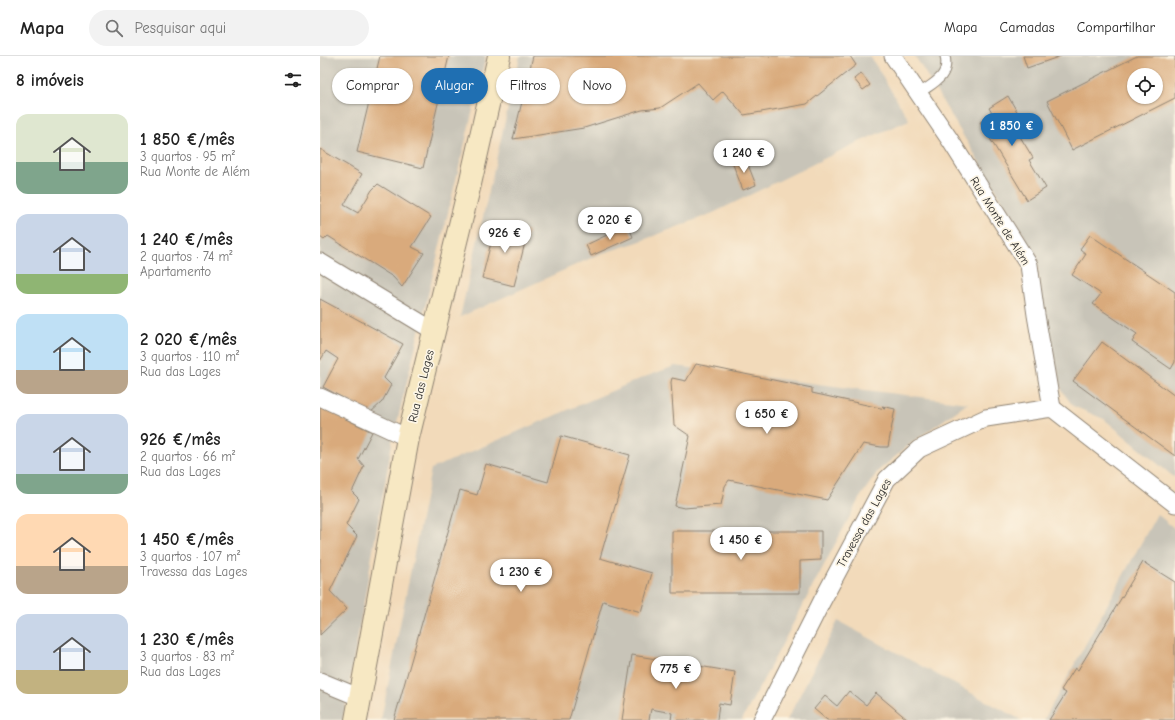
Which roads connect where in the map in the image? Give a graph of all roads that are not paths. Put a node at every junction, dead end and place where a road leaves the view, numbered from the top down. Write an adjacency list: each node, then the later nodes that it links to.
1 (499, 56): 6 (main road, Rua das Lages)
2 (893, 56): 4 (street, Rua Monte de Além)
3 (945, 56): 4 (lane)
4 (918, 94): 8 (street, Rua Monte de Além)
5 (320, 262): 6 (street)
6 (434, 331): 9 (main road, Rua das Lages)
7 (320, 397): 9 (street)
8 (1052, 408): 10 (street); 14 (street, Travessa das Lages)
9 (408, 438): 12 (main road, Rua das Lages)
10 (1175, 504)
11 (320, 681): 12 (street)
12 (360, 698): 13 (main road, Rua das Lages)
13 (356, 720)
14 (762, 720)

